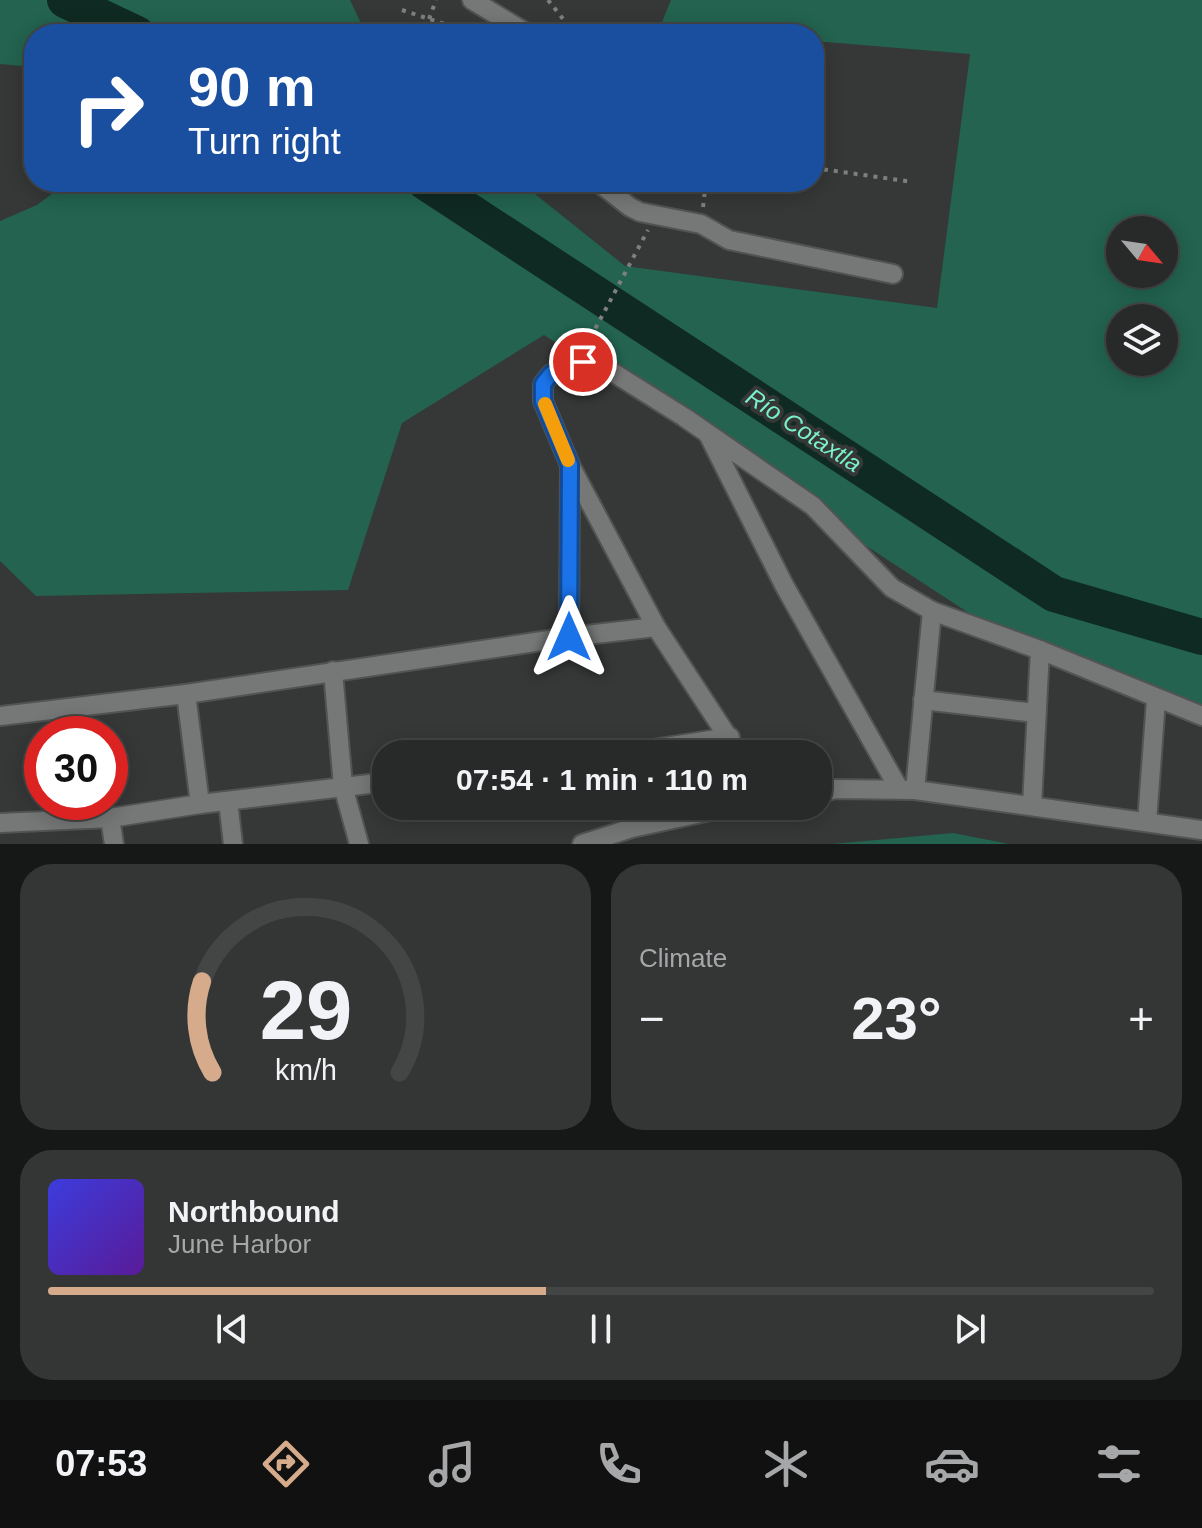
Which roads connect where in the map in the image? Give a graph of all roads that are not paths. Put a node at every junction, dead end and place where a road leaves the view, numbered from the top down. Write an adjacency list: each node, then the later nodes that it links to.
1 (472, 0): 2 (street)
2 (512, 24)
3 (611, 192): 4 (street)
4 (893, 274)
5 (707, 432): 6 (street); 7 (street); 22 (street)
6 (570, 465): 8 (street); 9 (street)
7 (932, 611): 10 (street); 13 (street)
8 (656, 627): 9 (street); 18 (street)
9 (569, 637): 11 (street)
10 (1040, 650): 14 (street); 15 (street)
11 (333, 671): 12 (street); 20 (street)
12 (186, 694): 16 (street); 24 (street)
13 (923, 700): 15 (street); 22 (street)
14 (1156, 700): 17 (street); 30 (street)
15 (1035, 713): 25 (street)
16 (0, 716)
17 (1202, 716)
18 (731, 740)
19 (372, 783): 20 (street)
20 (343, 786): 23 (street); 35 (street)
21 (832, 790): 22 (street)
22 (907, 790): 25 (street)
23 (228, 801): 24 (street); 34 (street)
24 (200, 804): 26 (street)
25 (1032, 805): 30 (street)
26 (128, 815)
27 (66, 820): 31 (street)
28 (110, 820): 33 (street)
29 (669, 820): 36 (street)
30 (1147, 822): 32 (street)
31 (0, 823)
32 (1202, 830)
33 (114, 844)
34 (233, 844)
35 (359, 844)
36 (582, 844)

